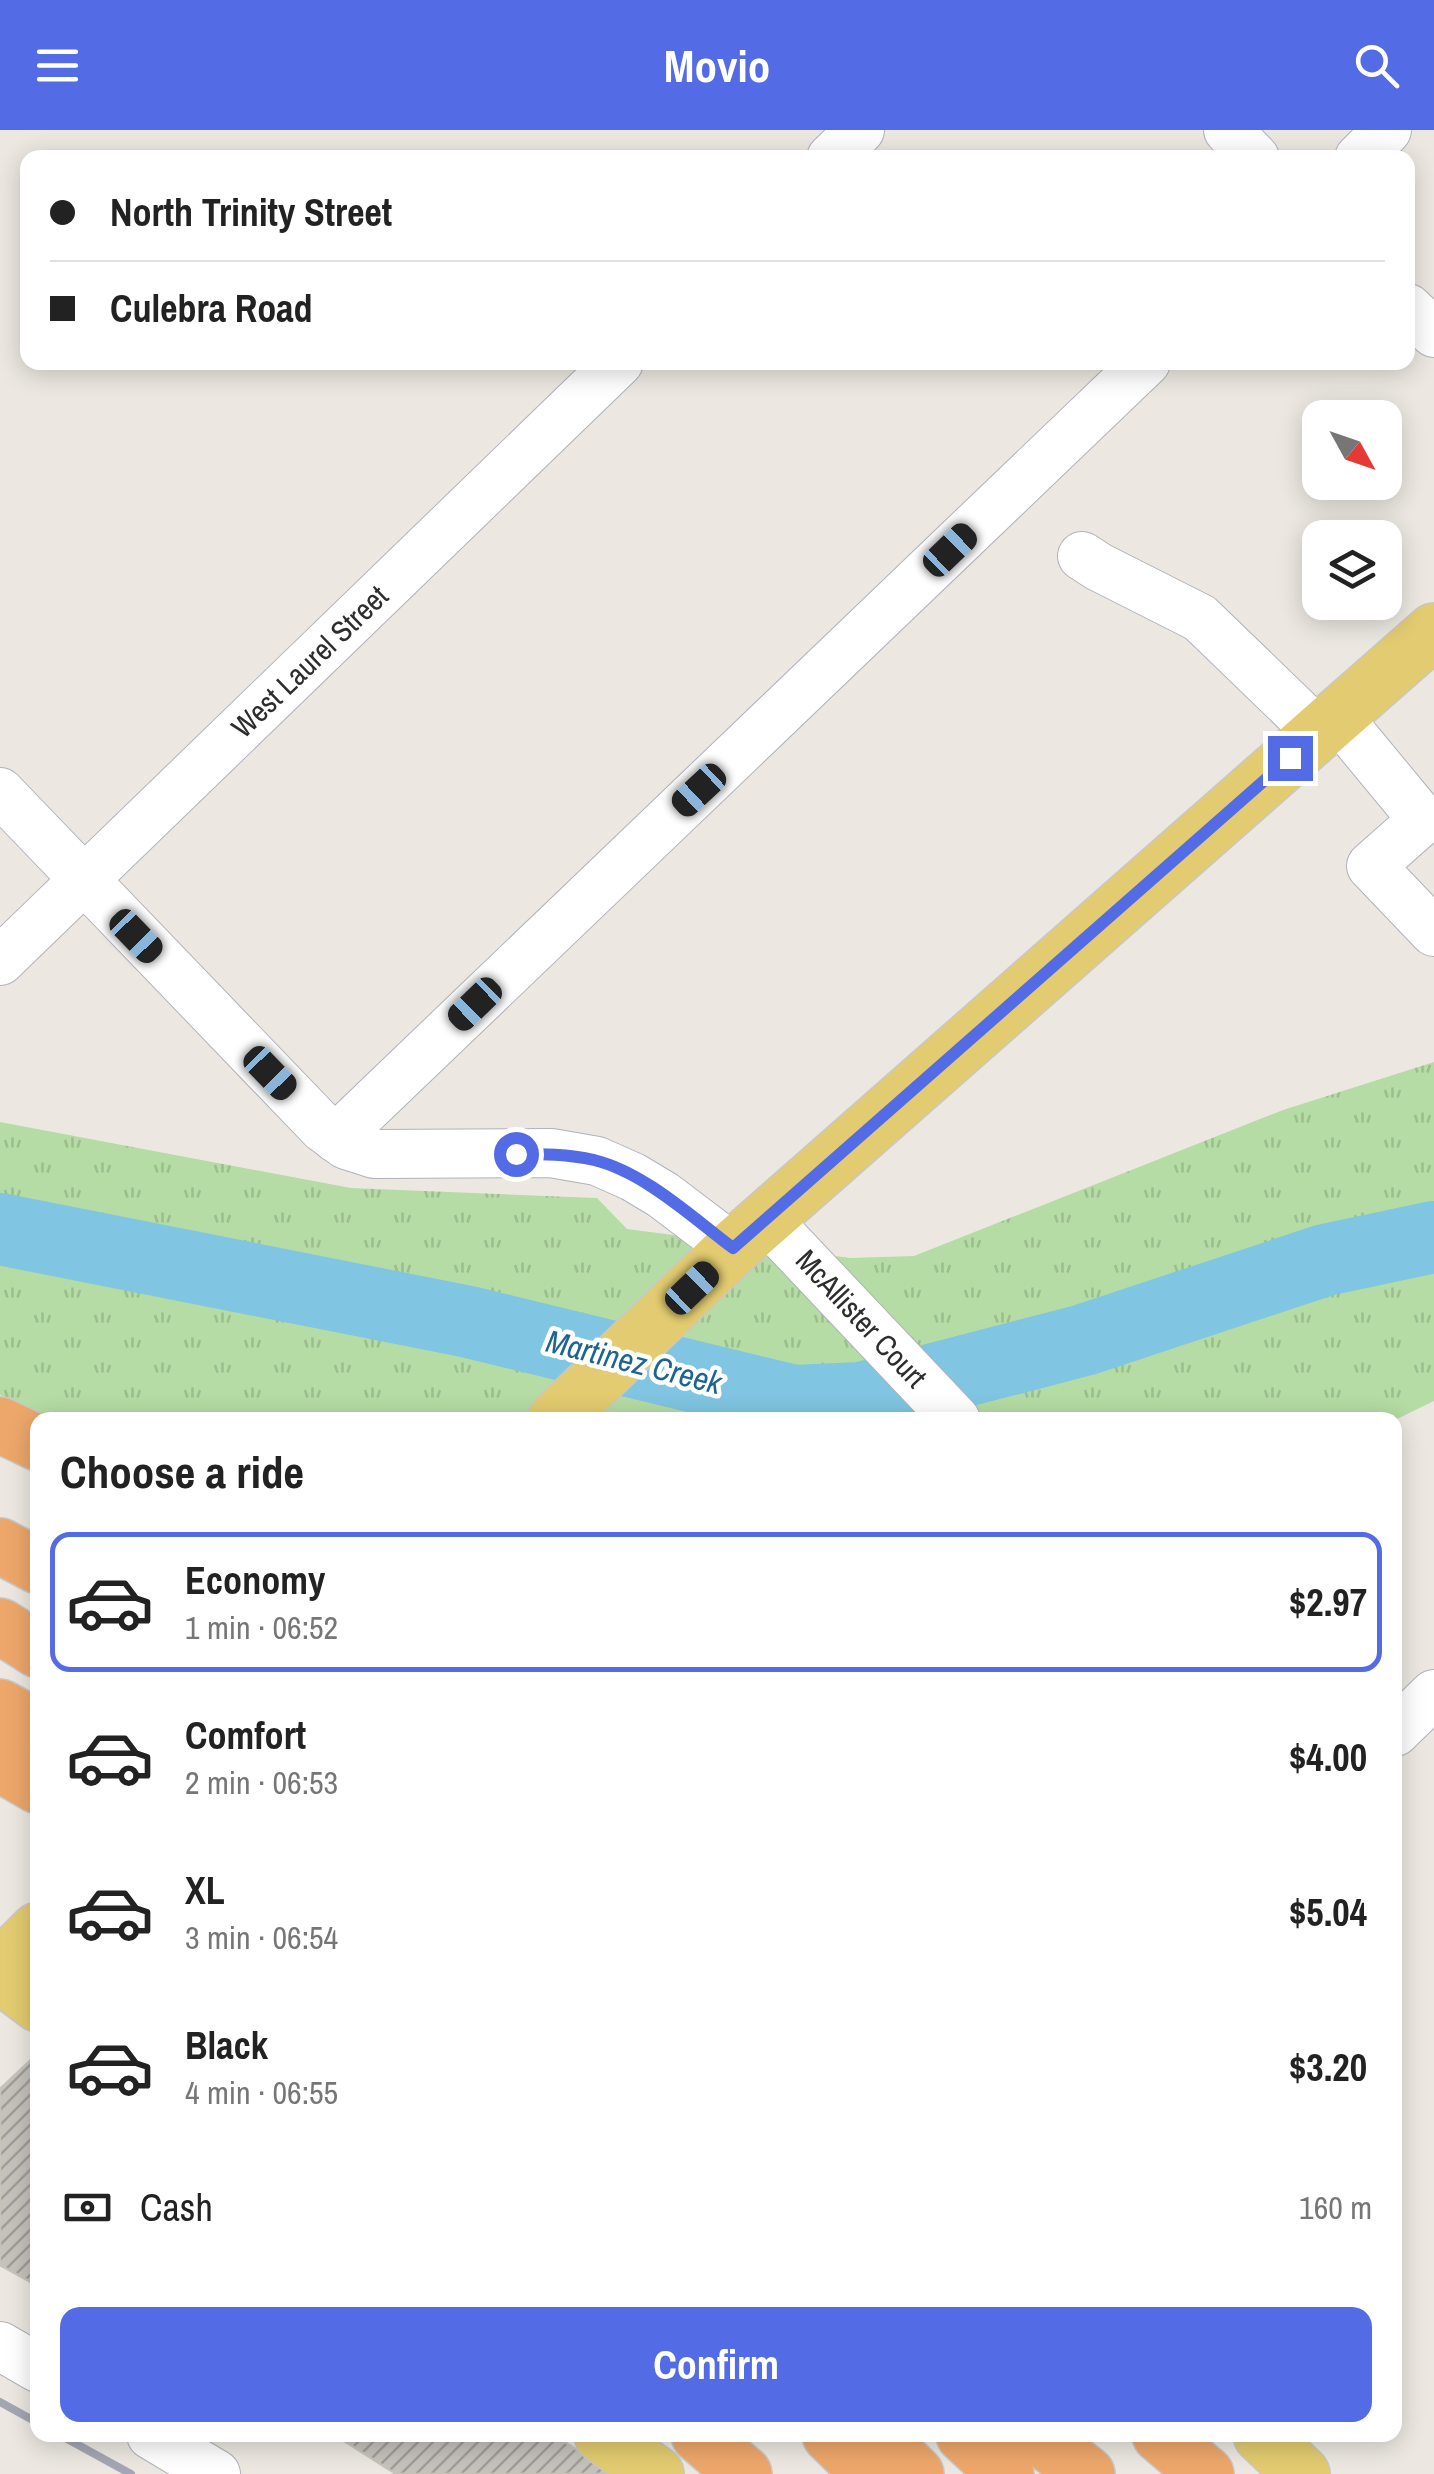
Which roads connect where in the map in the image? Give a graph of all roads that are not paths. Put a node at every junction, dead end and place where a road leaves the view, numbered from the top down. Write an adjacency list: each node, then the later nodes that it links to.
1 (860, 130): 4 (street)
2 (1228, 130): 5 (street)
3 (1387, 130): 6 (street)
4 (839, 150)
5 (1247, 150)
6 (1367, 150)
7 (1415, 315): 8 (street)
8 (1434, 333)
9 (611, 370): 16 (street, West Laurel Street)
10 (1138, 370): 19 (street)
11 (1082, 556): 13 (street)
12 (1434, 631): 13 (main road)
13 (1328, 725): 15 (street); 20 (main road)
14 (0, 792): 16 (street)
15 (1428, 815): 17 (street)
16 (83, 880): 18 (street, West Laurel Street); 19 (street)
17 (1434, 932)
18 (0, 961)
19 (336, 1138): 20 (street, McAllister Court)
20 (750, 1233): 21 (main road); 22 (street, McAllister Court)
21 (563, 1412)
22 (948, 1412)
23 (0, 1424): 24 (highway)
24 (30, 1439)
25 (0, 1546): 26 (highway)
26 (30, 1562)
27 (0, 1626): 28 (highway)
28 (30, 1645)
29 (1434, 1694): 32 (street)
30 (0, 1707): 31 (highway)
31 (30, 1724)
32 (1402, 1725)
33 (0, 1764): 34 (highway)
34 (30, 1781)
35 (30, 1939): 36 (main road)
36 (0, 1971): 37 (main road)
37 (30, 1997)
38 (0, 2346): 39 (street)
39 (30, 2363)
40 (163, 2442): 50 (street)
41 (612, 2442): 51 (main road)
42 (706, 2442): 52 (highway)
43 (837, 2442): 53 (highway)
44 (883, 2442): 54 (highway)
45 (972, 2442): 55 (highway)
46 (1047, 2442): 56 (highway)
47 (1057, 2442): 56 (highway)
48 (1168, 2442): 57 (highway)
49 (1268, 2442): 58 (main road)
50 (216, 2474)
51 (656, 2474)
52 (744, 2474)
53 (870, 2474)
54 (916, 2474)
55 (1006, 2474)
56 (1090, 2474)
57 (1206, 2474)
58 (1302, 2474)

